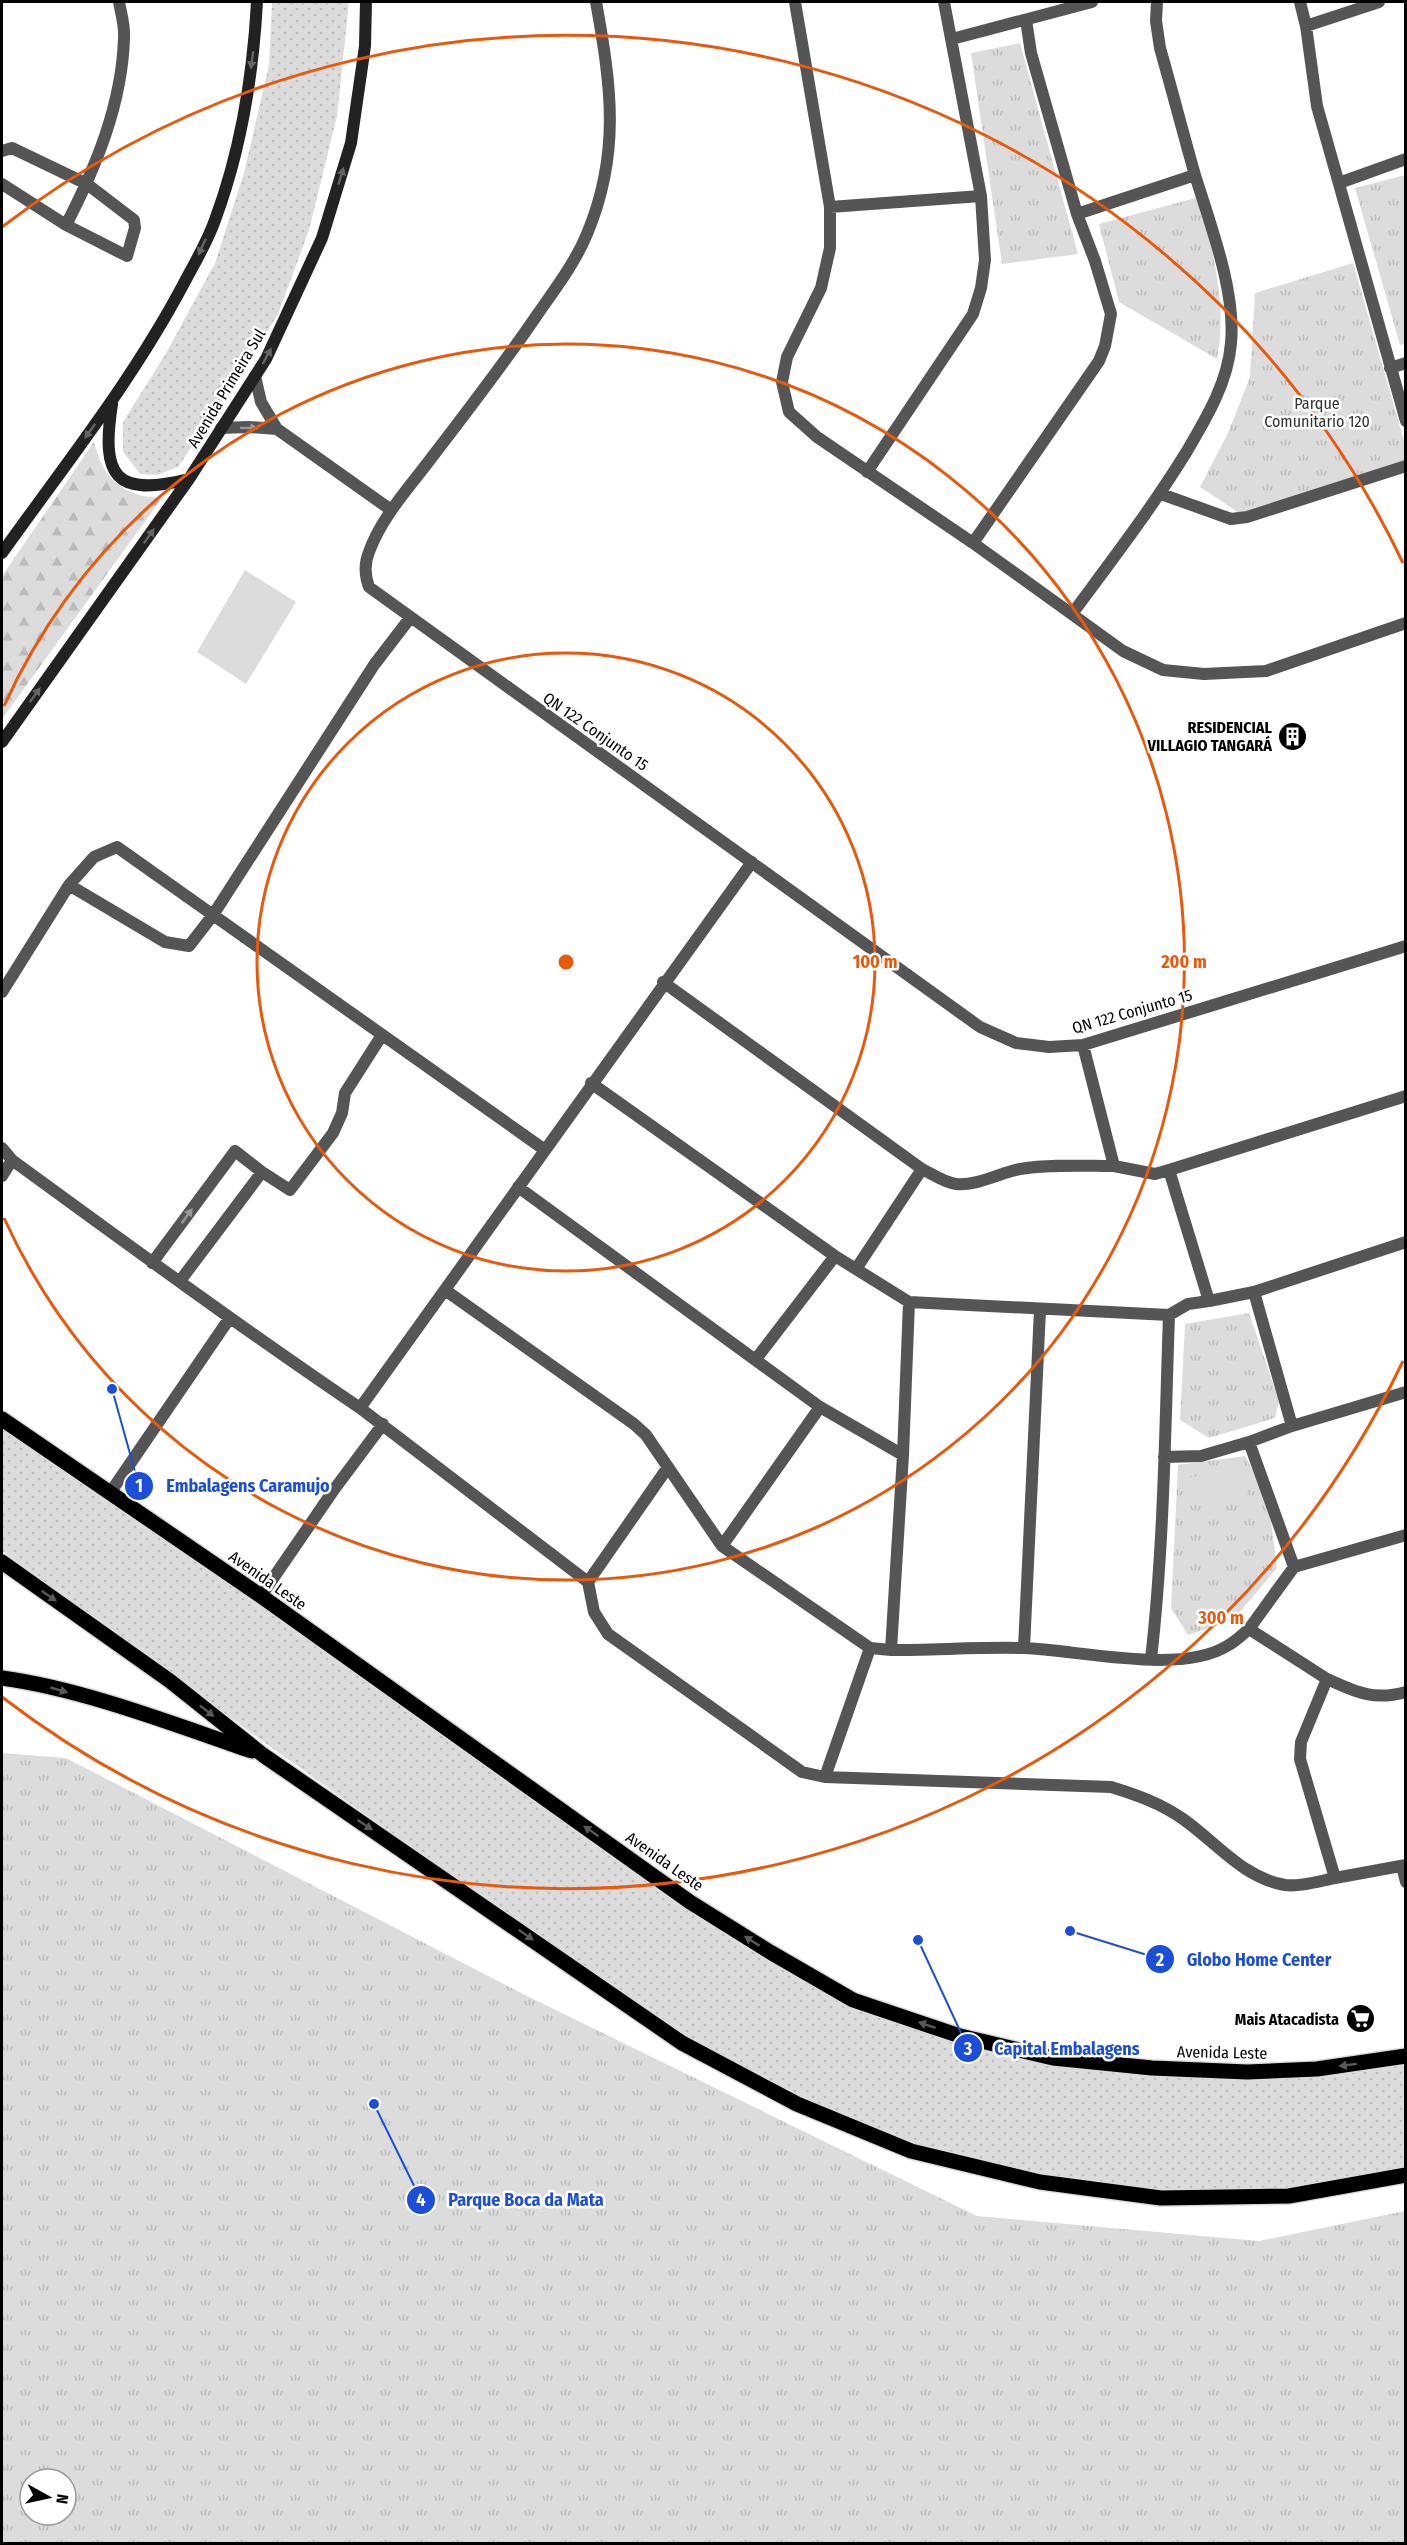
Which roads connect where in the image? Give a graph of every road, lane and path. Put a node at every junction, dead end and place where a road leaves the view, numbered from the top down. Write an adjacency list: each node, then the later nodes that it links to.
1 (119, 2): 19 (street)
2 (257, 2): 27 (main road, one-way to 27)
3 (366, 2): 26 (main road, Avenida Primeira Sul, one-way to 3)
4 (596, 2): 35 (street, QN 122 Conjunto 15)
5 (795, 2): 21 (street)
6 (944, 2): 13 (street)
7 (1092, 2): 11 (street)
8 (1157, 2): 16 (street)
9 (1300, 2): 12 (street)
10 (1379, 2): 12 (street)
11 (1026, 20): 13 (street); 22 (street)
12 (1306, 26): 17 (street)
13 (952, 39): 20 (street)
14 (2, 151): 19 (street)
15 (1405, 163): 17 (street)
16 (1195, 175): 22 (street); 34 (street)
17 (1339, 183): 25 (street)
18 (2, 184): 23 (street)
19 (87, 184): 23 (street); 23 (street)
20 (981, 196): 21 (street); 32 (street)
21 (830, 207): 32 (street)
22 (1077, 214): 36 (street)
23 (66, 225)
24 (1406, 363): 25 (street)
25 (1390, 368): 28 (street)
26 (255, 376): 29 (main road, Avenida Primeira Sul); 30 (street)
27 (112, 400): 33 (main road); 37 (main road, one-way to 37)
28 (1406, 421)
29 (221, 428): 30 (street, one-way to 30); 33 (main road, Avenida Primeira Sul)
30 (277, 429): 35 (street)
31 (1406, 466): 34 (street)
32 (867, 472): 36 (street)
33 (189, 479): 41 (main road, Avenida Primeira Sul, one-way to 33)
34 (1161, 494): 38 (street)
35 (391, 510): 39 (street, QN 122 Conjunto 15)
36 (973, 543): 38 (street)
37 (2, 553)
38 (1072, 614): 40 (street)
39 (410, 618): 42 (street, QN 122 Conjunto 15); 44 (street)
40 (1406, 623)
41 (2, 742)
42 (752, 862): 46 (street); 49 (street, QN 122 Conjunto 15)
43 (69, 885): 44 (street); 44 (street); 47 (street)
44 (213, 915): 48 (street)
45 (1406, 946): 49 (street, QN 122 Conjunto 15)
46 (663, 982): 50 (street); 56 (street)
47 (2, 992)
48 (382, 1035): 53 (street); 58 (street)
49 (1083, 1045): 55 (street)
50 (591, 1083): 53 (street); 62 (street)
51 (1406, 1096): 57 (street)
52 (2, 1148): 54 (street)
53 (544, 1150): 60 (street)
54 (12, 1161): 59 (street); 63 (street)
55 (1114, 1166): 56 (street); 57 (street)
56 (922, 1169): 64 (street)
57 (1169, 1170): 68 (street)
58 (262, 1172): 63 (street, one-way to 58); 65 (street)
59 (2, 1176)
60 (518, 1187): 66 (street); 73 (street)
61 (1406, 1242): 67 (street)
62 (836, 1256): 64 (street); 73 (street)
63 (152, 1263): 65 (street)
64 (856, 1269): 69 (street)
65 (180, 1281): 72 (street)
66 (445, 1290): 76 (street); 83 (street)
67 (1254, 1292): 68 (street); 79 (street)
68 (1209, 1301): 71 (street)
69 (909, 1302): 70 (street); 81 (street)
70 (1040, 1310): 71 (street); 93 (street)
71 (1169, 1316): 82 (street)
72 (229, 1319): 76 (street); 84 (street)
73 (756, 1359): 75 (street)
74 (1406, 1392): 79 (street)
75 (820, 1407): 81 (street); 86 (street)
76 (360, 1408): 78 (street)
77 (2, 1419): 84 (main road, Avenida Leste)
78 (383, 1424): 89 (street); 90 (street)
79 (1292, 1426): 80 (street)
80 (1249, 1442): 82 (street); 88 (street)
81 (903, 1455): 94 (street)
82 (1164, 1457): 95 (street)
83 (668, 1467): 86 (street); 89 (street)
84 (110, 1493): 90 (main road, Avenida Leste)
85 (1406, 1535): 88 (street)
86 (722, 1546): 92 (street)
87 (2, 1562): 99 (main road, one-way to 99)
88 (1294, 1567): 91 (street)
89 (588, 1582): 100 (street)
90 (261, 1596): 104 (main road, Avenida Leste, one-way to 90)
91 (1249, 1629): 95 (street); 97 (street)
92 (870, 1648): 94 (street); 100 (street)
93 (1024, 1648): 94 (street); 95 (street)
94 (891, 1650)
95 (1151, 1659)
96 (2, 1678): 99 (main road, one-way to 99)
97 (1327, 1679): 98 (street); 102 (street)
98 (1406, 1692)
99 (263, 1755): 105 (main road, one-way to 105)
100 (825, 1777): 102 (street)
101 (1404, 1866): 102 (street); 103 (street)
102 (1335, 1878)
103 (1406, 1882)
104 (1406, 2056)
105 (1406, 2175)

